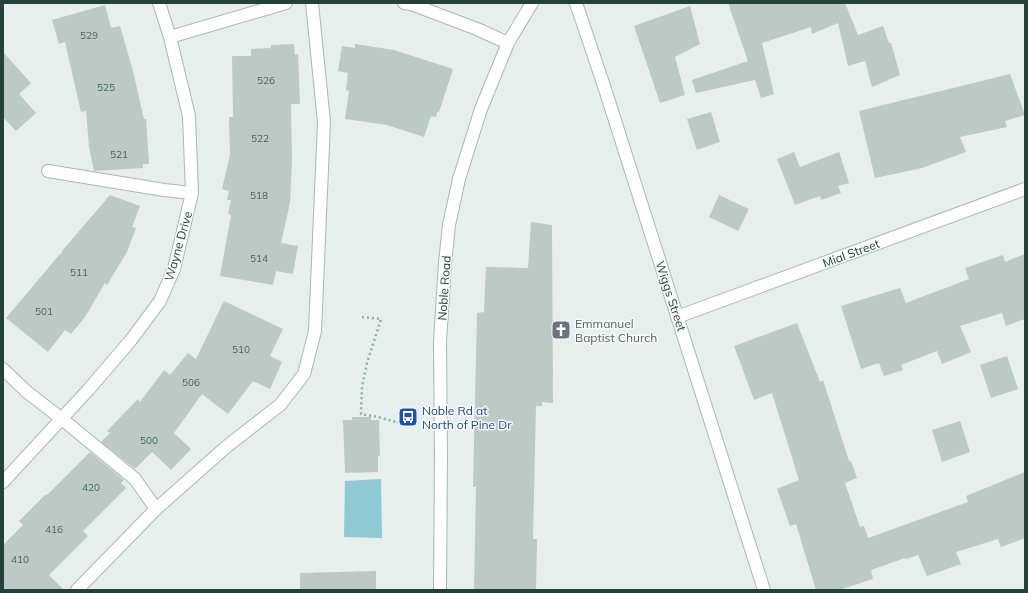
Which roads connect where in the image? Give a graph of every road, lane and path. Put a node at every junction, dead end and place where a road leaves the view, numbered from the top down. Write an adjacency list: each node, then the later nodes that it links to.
1 (159, 3): 7 (street, Wayne Drive)
2 (312, 3): 18 (street)
3 (404, 3): 8 (street)
4 (532, 3): 8 (street, Noble Road)
5 (576, 3): 13 (street, Wiggs Street)
6 (279, 4): 7 (street)
7 (170, 37): 11 (street, Wayne Drive)
8 (508, 43): 20 (street, Noble Road)
9 (48, 171): 11 (street)
10 (1025, 189): 13 (street, Mial Street)
11 (192, 193): 15 (street, Wayne Drive)
12 (362, 317): 16 (path)
13 (677, 317): 21 (street, Wiggs Street)
14 (3, 369): 15 (street)
15 (62, 419): 17 (street, Wayne Drive); 18 (street)
16 (418, 424)
17 (3, 482)
18 (156, 509): 19 (street)
19 (77, 590)
20 (440, 590)
21 (764, 590)

